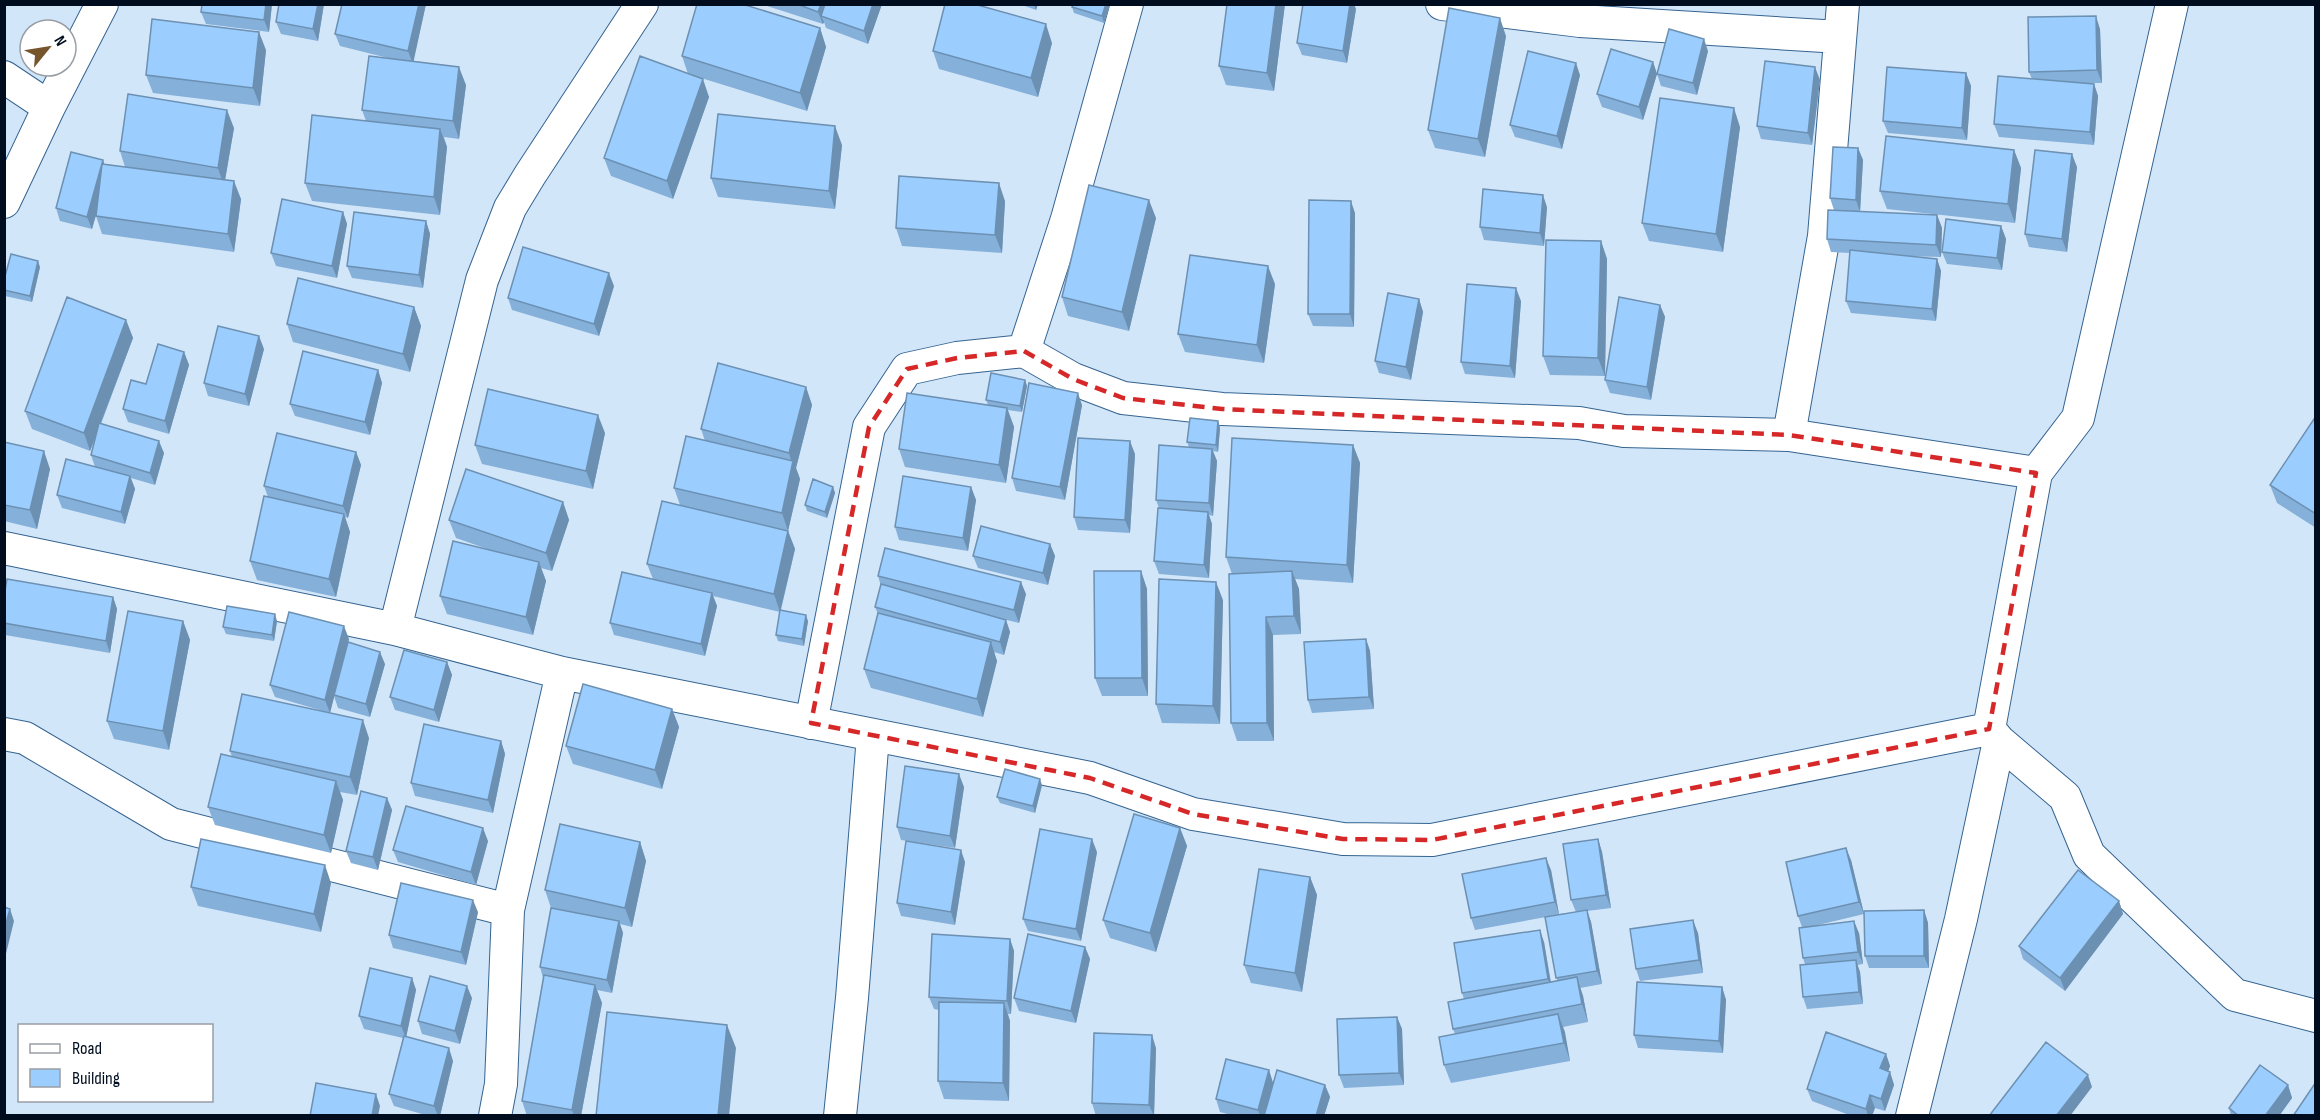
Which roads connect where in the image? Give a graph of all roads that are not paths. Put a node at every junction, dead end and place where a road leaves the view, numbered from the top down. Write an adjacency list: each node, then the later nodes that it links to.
1 (102, 4): 9 (street)
2 (642, 4): 15 (street)
3 (1127, 4): 11 (street)
4 (1442, 4): 7 (street)
5 (1843, 4): 7 (street)
6 (2172, 4): 13 (street)
7 (1840, 37): 12 (street)
8 (4, 77): 9 (street)
9 (49, 107): 10 (street)
10 (4, 202)
11 (1024, 351): 12 (street); 17 (street)
12 (1789, 435): 13 (street)
13 (2036, 473): 19 (street)
14 (4, 548): 15 (street)
15 (395, 629): 16 (street)
16 (562, 673): 17 (street); 21 (street)
17 (811, 723): 20 (street)
18 (4, 734): 21 (street)
19 (1994, 735): 20 (street); 22 (street); 25 (street)
20 (873, 736): 24 (street)
21 (508, 910): 23 (street)
22 (2316, 1016)
23 (495, 1116)
24 (840, 1116)
25 (1912, 1116)

